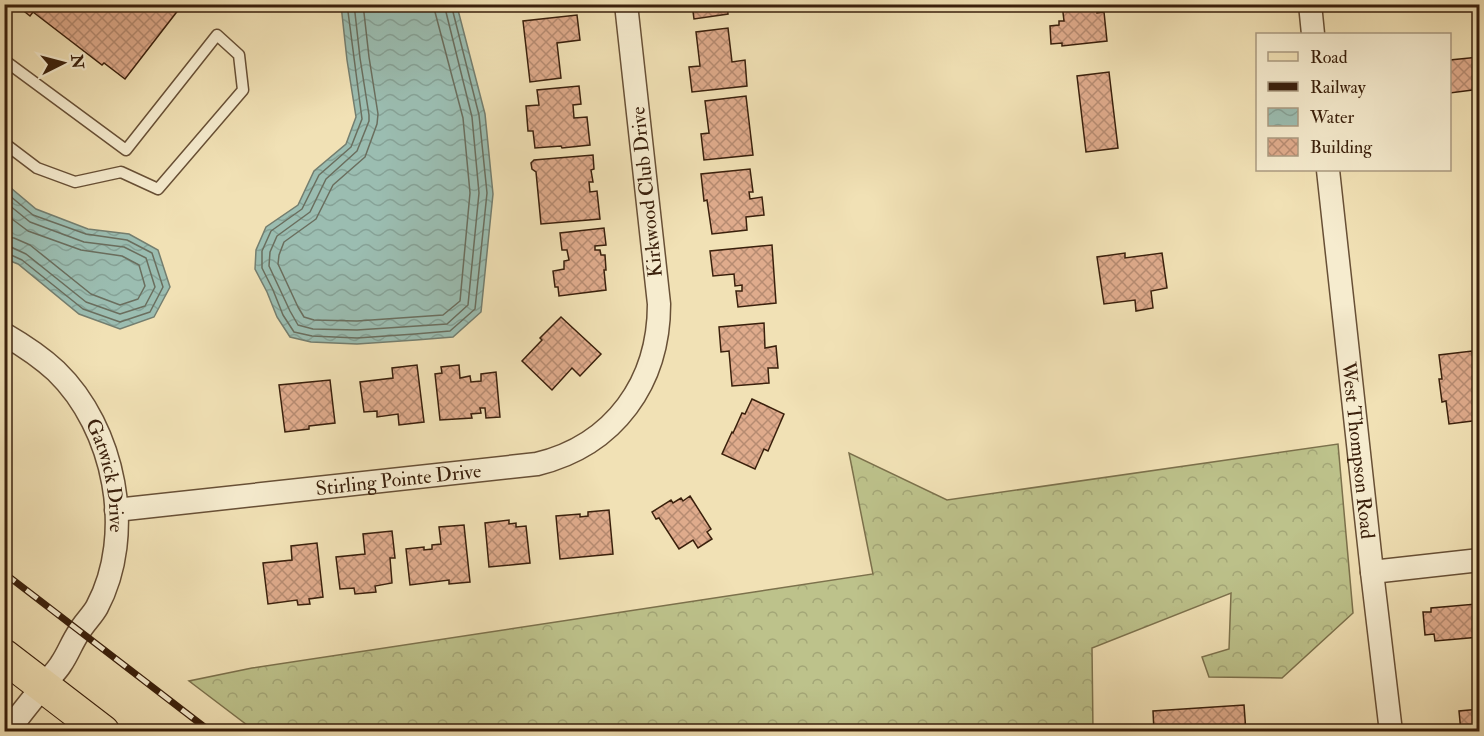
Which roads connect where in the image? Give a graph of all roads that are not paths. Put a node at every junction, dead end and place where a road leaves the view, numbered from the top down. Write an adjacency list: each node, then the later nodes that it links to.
1 (626, 4): 8 (street, Kirkwood Club Drive)
2 (1310, 4): 3 (street)
3 (1313, 33)
4 (4, 60): 5 (lane)
5 (4, 143)
6 (1328, 171): 11 (street, West Thompson Road)
7 (4, 334): 9 (street, Gatwick Drive)
8 (644, 378): 9 (street, Stirling Pointe Drive)
9 (116, 510): 13 (street, Gatwick Drive)
10 (1479, 560): 11 (street)
11 (1372, 572): 16 (street, West Thompson Road)
12 (4, 656): 13 (main road)
13 (44, 686): 14 (street, Gatwick Drive); 15 (main road)
14 (7, 732)
15 (104, 732)
16 (1391, 732)

